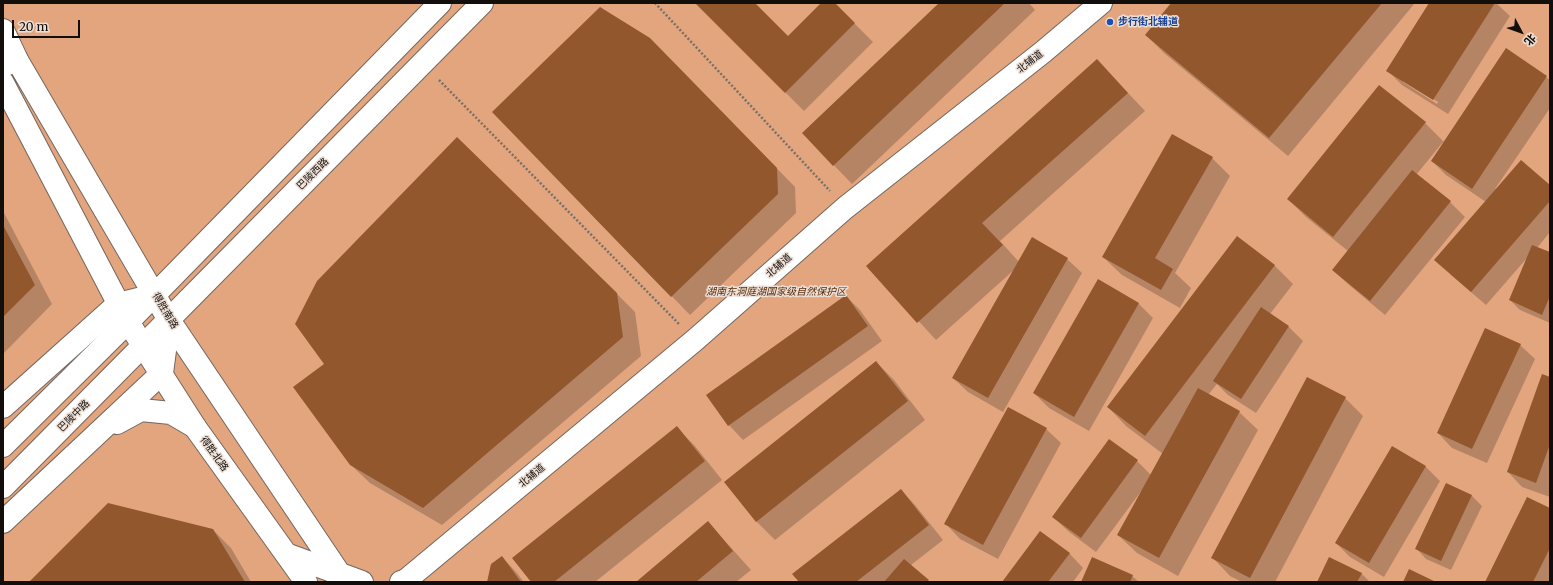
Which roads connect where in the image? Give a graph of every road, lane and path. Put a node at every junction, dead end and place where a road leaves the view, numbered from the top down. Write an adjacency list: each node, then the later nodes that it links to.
1 (440, 3): 10 (main road)
2 (482, 3): 7 (main road, 巴陵西路)
3 (654, 3): 9 (path)
4 (1101, 3): 9 (main road, 北辅道)
5 (3, 30): 6 (main road, 得胜南路)
6 (10, 63): 10 (main road, 得胜南路)
7 (423, 64): 12 (main road, 巴陵西路); 13 (path)
8 (3, 82): 11 (main road)
9 (845, 208): 13 (main road, 北辅道)
10 (155, 295): 11 (main road); 12 (main road, 得胜南路)
11 (123, 313): 14 (main road, 得胜北路); 16 (main road); 19 (main road)
12 (170, 320): 14 (main road, 巴陵西路); 15 (main road); 23 (main road, 得胜南路)
13 (695, 340): 26 (main road, 北辅道)
14 (144, 345): 15 (main road, 得胜北路); 20 (main road, 巴陵中路)
15 (162, 373): 17 (main road, 得胜北路); 18 (main road)
16 (3, 407)
17 (195, 427): 18 (main road); 22 (main road, 得胜北路)
18 (93, 436): 21 (main road)
19 (3, 446)
20 (3, 487)
21 (3, 522)
22 (286, 554): 23 (main road); 24 (main road, 得胜北路)
23 (342, 578): 25 (main road)
24 (306, 582)
25 (362, 582)
26 (404, 582)

